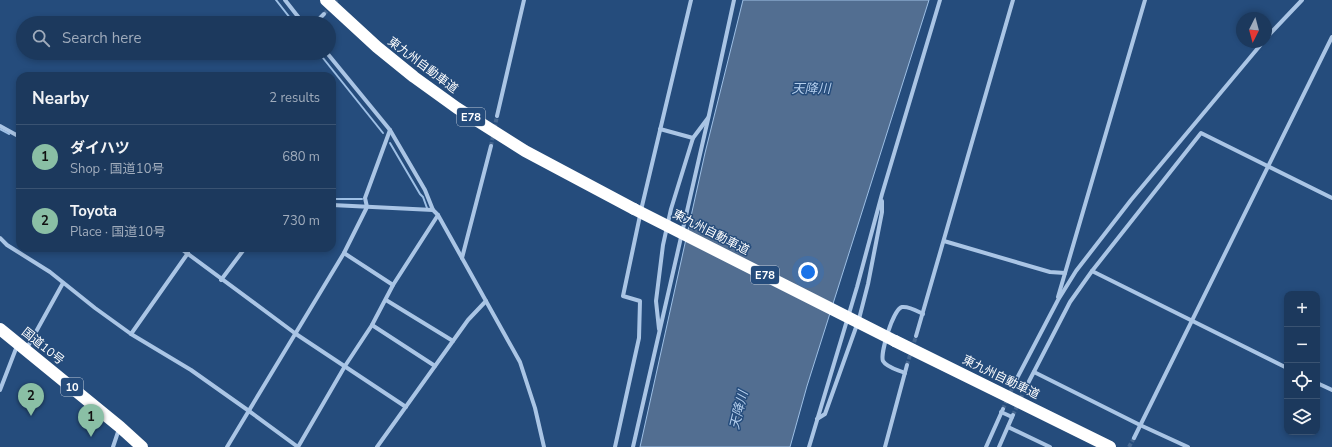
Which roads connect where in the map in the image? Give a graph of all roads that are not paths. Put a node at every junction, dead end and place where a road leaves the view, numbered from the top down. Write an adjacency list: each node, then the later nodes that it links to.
1 (285, 0): 10 (street)
2 (326, 0): 87 (highway, 東九州自動車道 / E78, bridge)
3 (524, 0): 16 (street)
4 (691, 0): 18 (street)
5 (734, 0): 15 (street)
6 (940, 0): 24 (street)
7 (1013, 0): 31 (street)
8 (1144, 0): 39 (street)
9 (1302, 0): 11 (street)
10 (298, 16)
11 (1272, 32)
12 (1332, 37): 23 (street)
13 (1257, 48): 44 (street)
14 (333, 60): 19 (street)
15 (709, 115): 21 (street); 52 (street)
16 (497, 116)
17 (0, 126): 20 (street)
18 (660, 128): 21 (street); 80 (street)
19 (390, 130): 27 (street); 28 (street)
20 (16, 135)
21 (693, 138): 52 (street)
22 (491, 146): 37 (street)
23 (1268, 166): 25 (street); 38 (street); 47 (street)
24 (882, 194): 69 (street); 69 (street)
25 (1332, 198)
26 (336, 205): 27 (street)
27 (366, 207): 28 (street); 36 (street)
28 (434, 210): 29 (street)
29 (438, 215): 37 (street); 42 (street)
30 (0, 238): 32 (street)
31 (944, 241): 39 (street); 46 (street)
32 (16, 250)
33 (19, 252): 41 (street)
34 (242, 252): 40 (street)
35 (188, 253): 40 (street); 50 (street)
36 (344, 253): 42 (street); 51 (street)
37 (462, 258): 45 (street)
38 (1092, 271): 47 (street); 60 (street)
39 (1065, 273): 44 (street)
40 (221, 280): 51 (street)
41 (62, 283): 50 (street); 55 (street)
42 (393, 285): 43 (street)
43 (386, 300): 48 (street); 54 (street)
44 (1058, 300): 62 (street)
45 (486, 301): 54 (street); 79 (street)
46 (923, 314): 53 (street); 61 (street)
47 (1192, 321): 59 (street); 70 (street)
48 (372, 325): 57 (street); 58 (street)
49 (0, 329): 55 (highway, 国道10号 / 10)
50 (131, 334): 68 (street)
51 (296, 334): 57 (street); 68 (street)
52 (660, 334): 81 (street)
53 (916, 336)
54 (453, 341): 58 (street)
55 (22, 347): 65 (street); 71 (highway, 国道10号 / 10)
56 (907, 365): 61 (street)
57 (345, 366): 67 (street); 77 (street)
58 (435, 366): 67 (street)
59 (1284, 367)
60 (1034, 372): 64 (street); 70 (street)
61 (905, 373): 83 (street)
62 (1014, 384)
63 (1320, 384): 66 (street)
64 (1025, 389)
65 (0, 390)
66 (1332, 390)
67 (406, 407): 78 (street)
68 (249, 411): 76 (street); 77 (street)
69 (817, 419): 82 (street)
70 (1140, 426): 73 (street); 88 (street)
71 (120, 427): 74 (street); 75 (highway, 国道10号 / 10)
72 (1008, 427): 84 (street); 85 (street); 86 (street)
73 (1134, 438)
74 (113, 447)
75 (142, 447)
76 (227, 447)
77 (298, 447)
78 (377, 447)
79 (544, 447)
80 (615, 447)
81 (633, 447)
82 (809, 447)
83 (885, 447)
84 (986, 447)
85 (999, 447)
86 (1050, 447)
87 (1111, 447)
88 (1188, 447)

